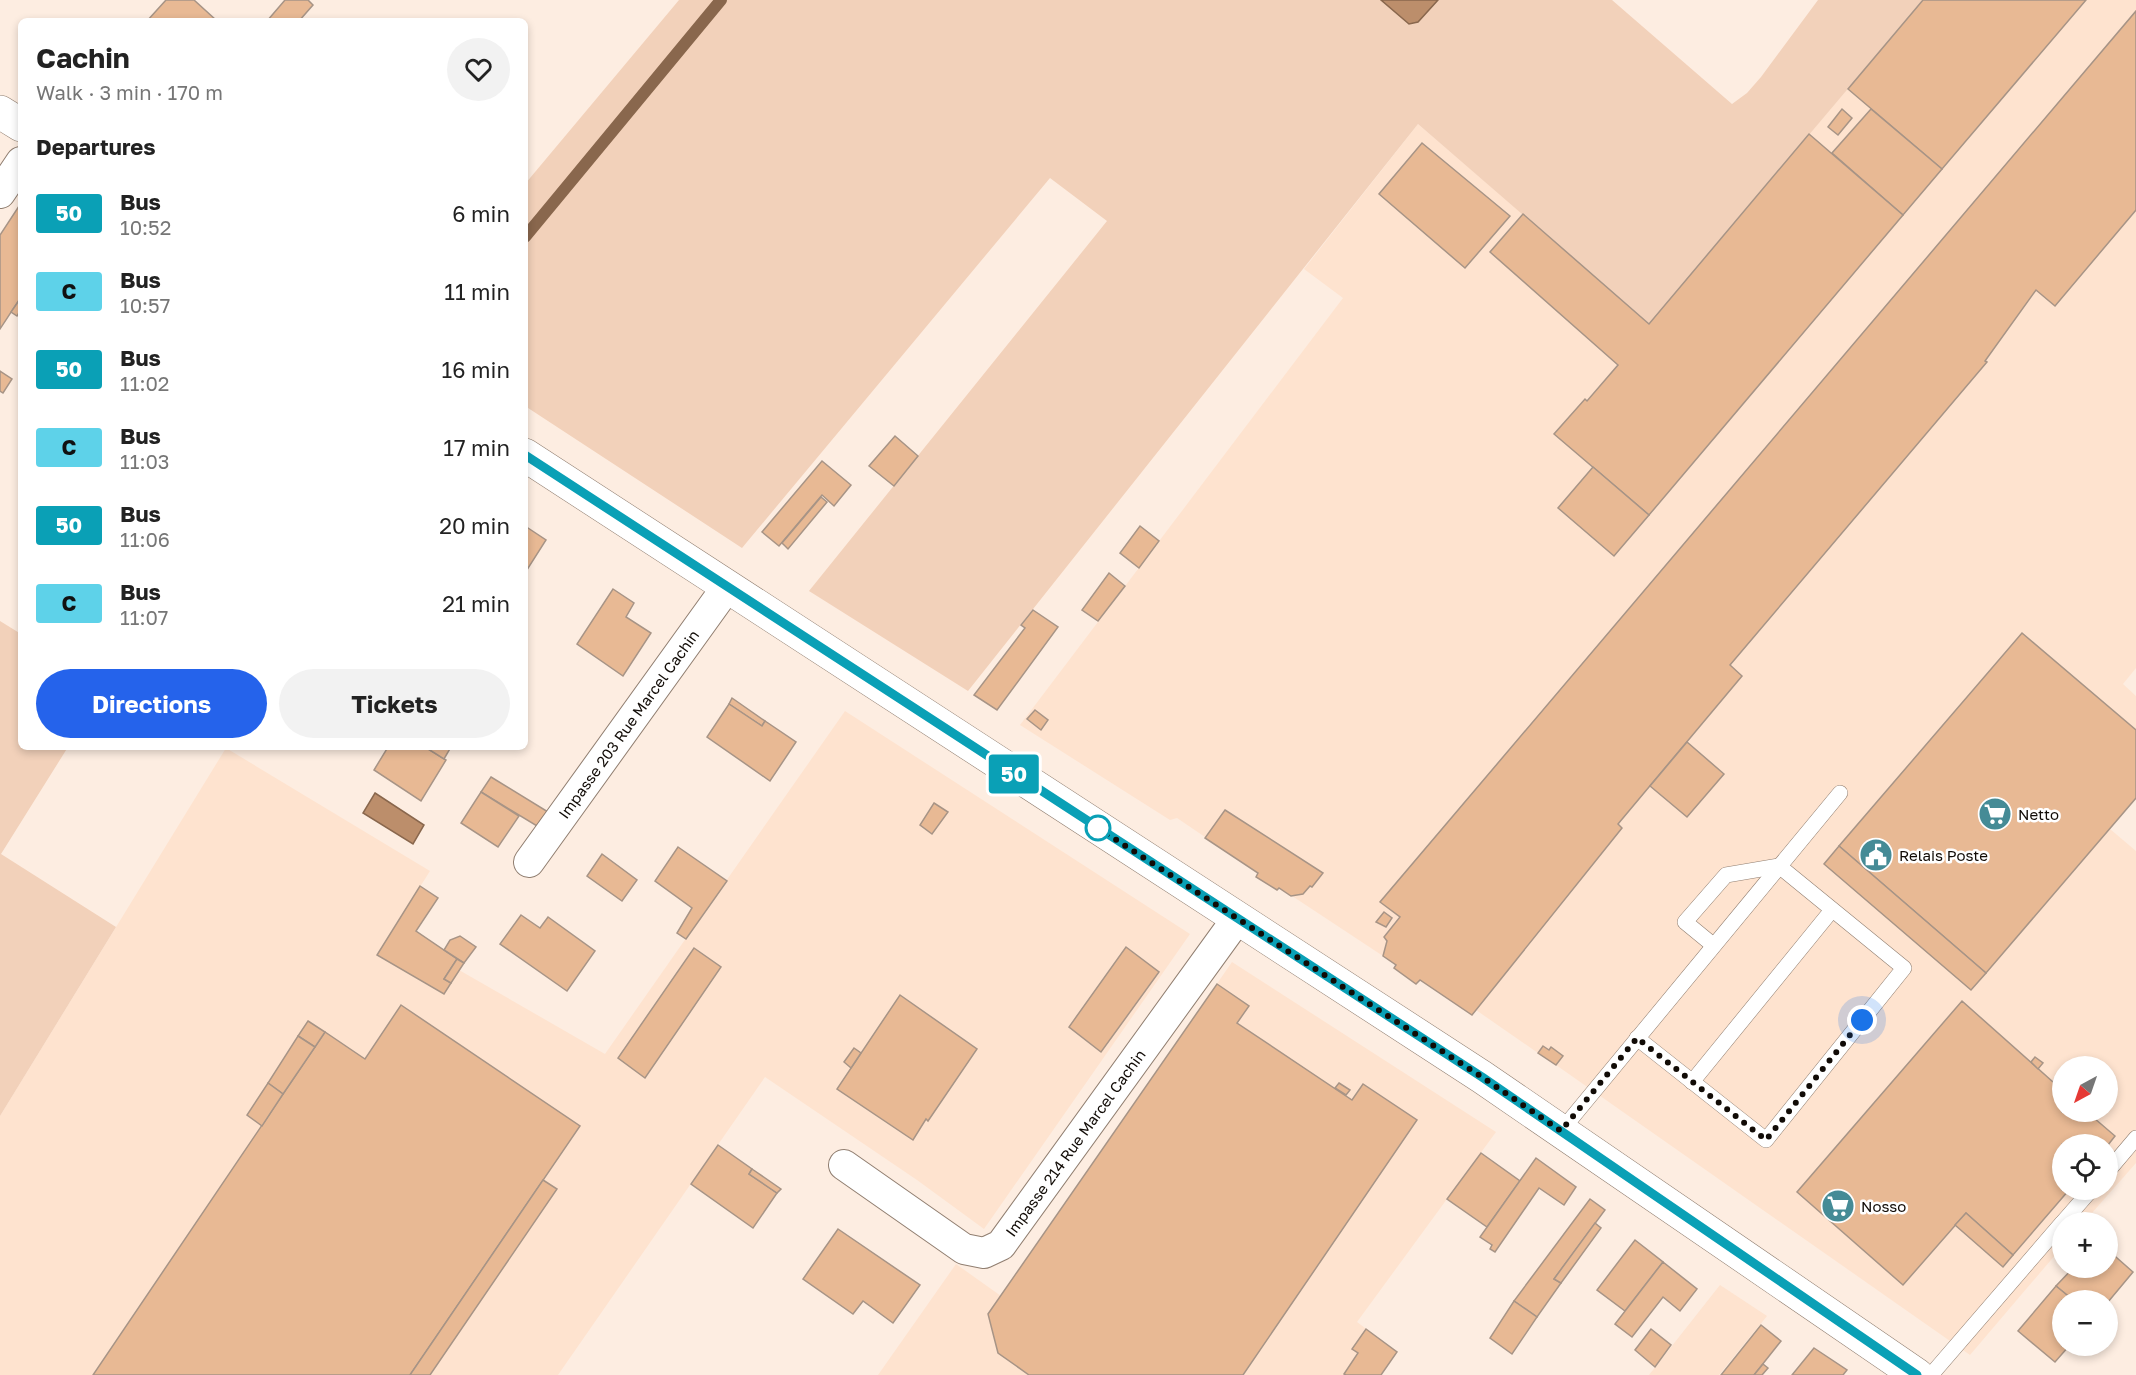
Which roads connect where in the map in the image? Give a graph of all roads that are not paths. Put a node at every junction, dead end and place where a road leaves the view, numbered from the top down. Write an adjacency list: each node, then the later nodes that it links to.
1 (0, 112): 2 (street)
2 (18, 123)
3 (18, 166): 4 (street)
4 (0, 193)
5 (528, 457): 6 (street)
6 (727, 586): 8 (street, Impasse 203 Rue Marcel Cachin); 11 (street)
7 (1839, 793): 9 (lane)
8 (529, 862)
9 (1779, 866): 10 (lane); 12 (lane); 12 (lane)
10 (1832, 910): 14 (lane); 14 (lane)
11 (1237, 919): 15 (street); 18 (street, Impasse 214 Rue Marcel Cachin)
12 (1713, 945): 13 (lane)
13 (1637, 1038): 14 (lane); 15 (lane)
14 (1692, 1082)
15 (1561, 1131): 22 (street)
16 (2136, 1138): 17 (lane)
17 (2118, 1159)
18 (844, 1165)
19 (2083, 1200): 20 (lane)
20 (2072, 1212)
21 (2052, 1236): 23 (lane)
22 (1917, 1375)
23 (1931, 1375)

